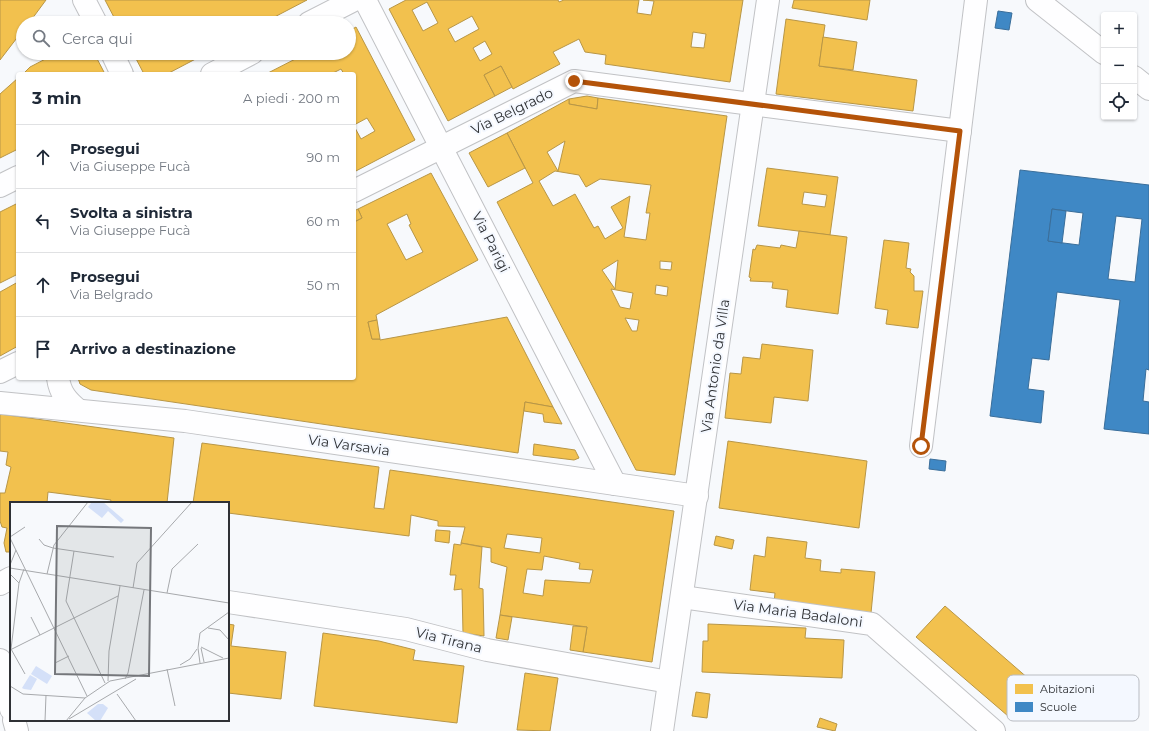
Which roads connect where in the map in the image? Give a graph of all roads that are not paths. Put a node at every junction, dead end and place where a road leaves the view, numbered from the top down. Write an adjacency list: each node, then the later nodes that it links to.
1 (84, 0): 7 (street)
2 (354, 0): 8 (street)
3 (365, 0): 18 (street, Via Parigi)
4 (768, 0): 16 (street, Via Antonio da Villa)
5 (976, 0): 17 (street)
6 (1037, 0): 9 (street)
7 (92, 16)
8 (323, 16)
9 (1101, 51)
10 (115, 60): 12 (street)
11 (239, 60): 13 (street)
12 (121, 72)
13 (216, 72)
14 (1137, 79): 15 (street)
15 (1149, 89)
16 (753, 104): 17 (street, Via Belgrado); 18 (street, Via Belgrado); 29 (street, Via Antonio da Villa)
17 (960, 131): 27 (street)
18 (441, 146): 21 (street, Via Belgrado); 28 (street, Via Parigi)
19 (16, 178): 20 (street)
20 (0, 186)
21 (356, 190)
22 (16, 364): 23 (street)
23 (0, 372)
24 (58, 380): 26 (street)
25 (0, 403): 26 (street, Via Varsavia)
26 (78, 410): 28 (street, Via Varsavia)
27 (921, 446)
28 (615, 484): 29 (street, Via Varsavia)
29 (697, 496): 34 (street, Via Antonio da Villa)
30 (0, 567): 31 (street)
31 (10, 571)
32 (10, 579): 33 (street)
33 (0, 584)
34 (682, 597): 37 (street, Via Antonio da Villa); 42 (street, Via Maria Badaloni)
35 (229, 602): 37 (street, Via Tirana)
36 (0, 660): 38 (street)
37 (669, 682): 41 (street, Via Antonio da Villa)
38 (6, 696)
39 (14, 721): 40 (street)
40 (18, 731)
41 (662, 731)
42 (994, 731)

